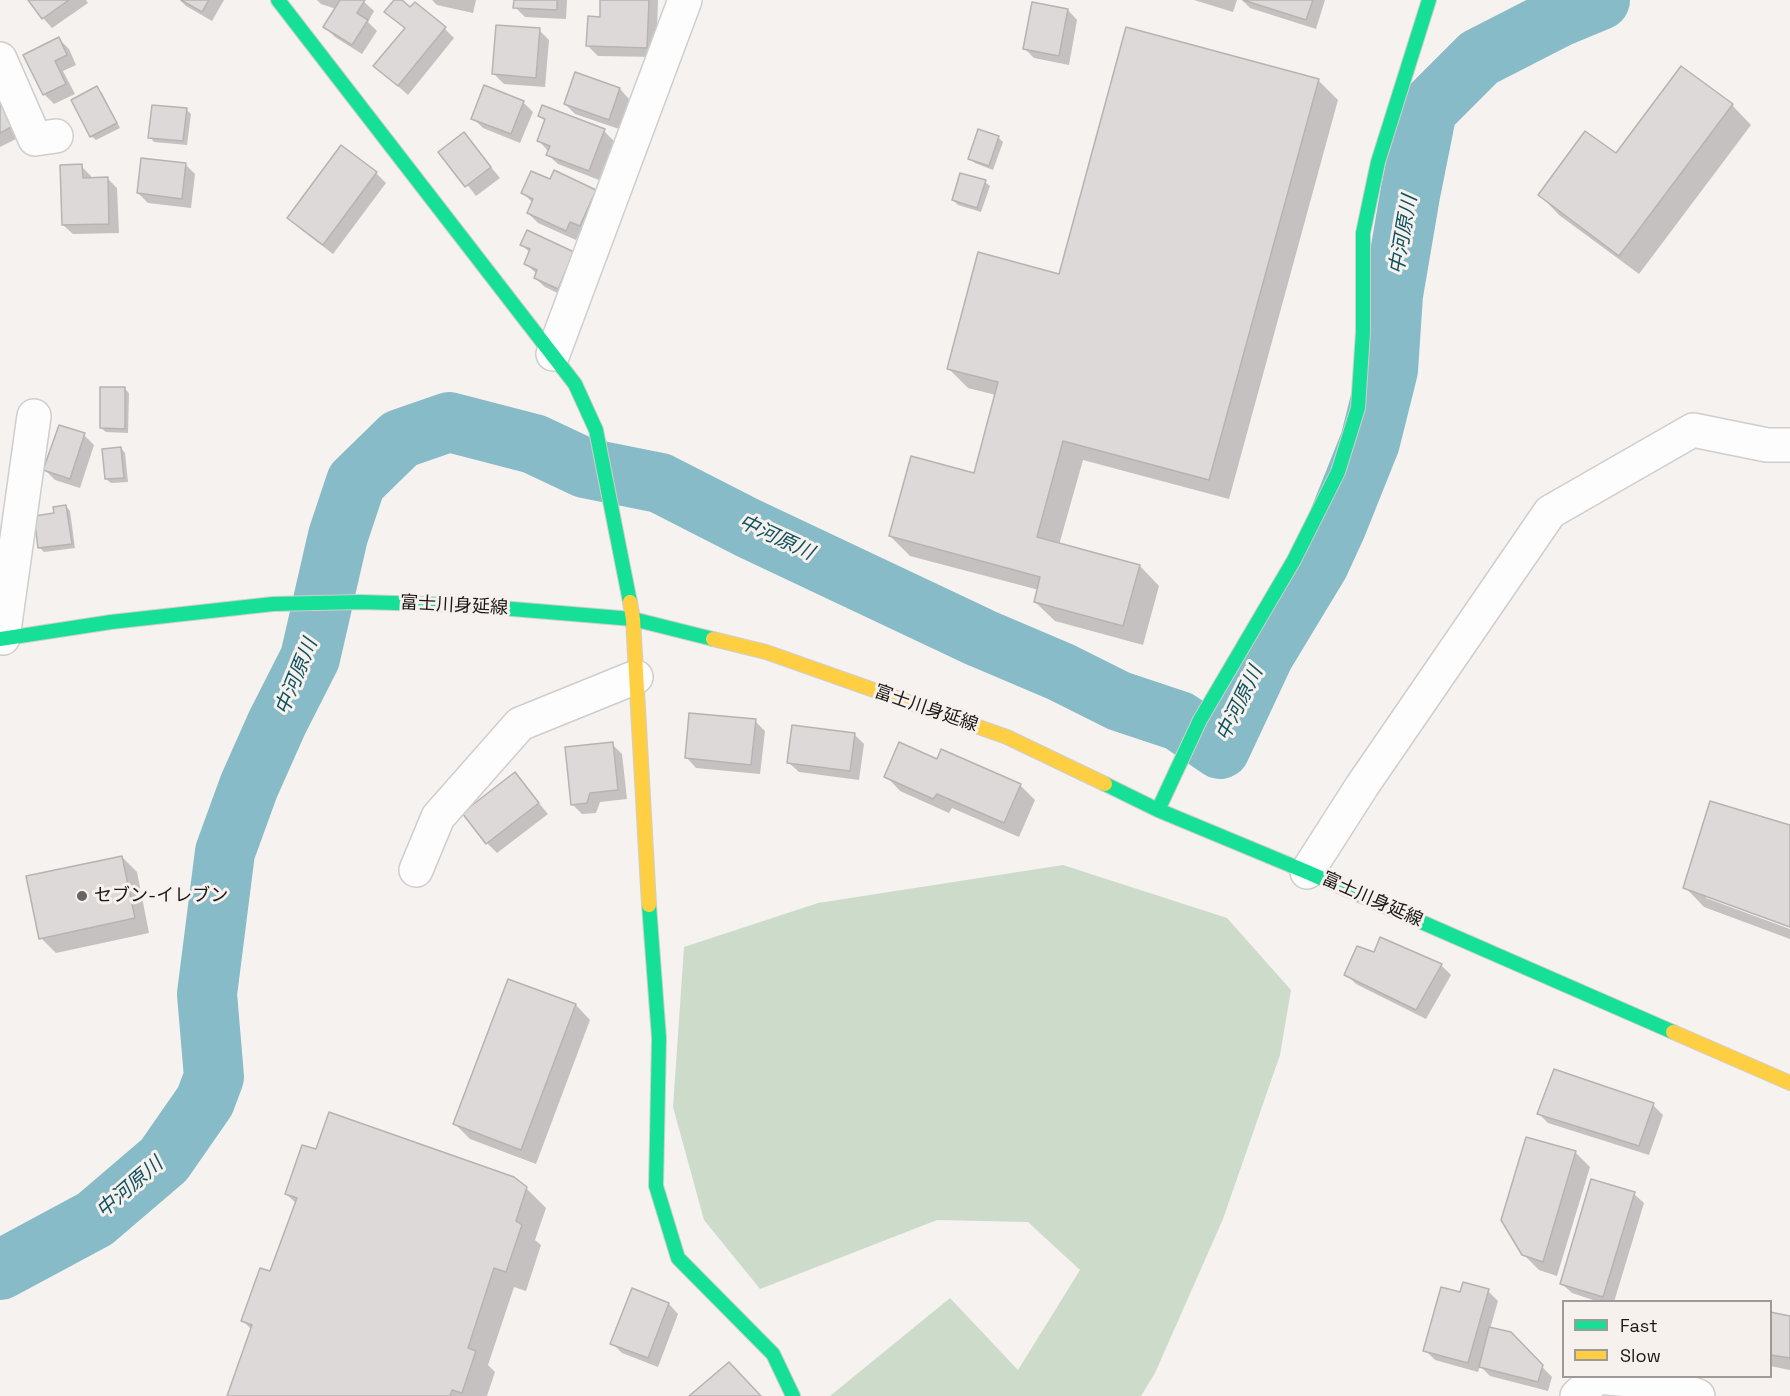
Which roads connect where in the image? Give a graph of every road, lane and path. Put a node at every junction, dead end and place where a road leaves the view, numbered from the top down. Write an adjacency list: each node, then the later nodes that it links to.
1 (278, 0): 6 (street)
2 (685, 0): 6 (street)
3 (1429, 0): 13 (street)
4 (0, 59): 5 (street)
5 (56, 136)
6 (553, 354): 10 (street)
7 (34, 416): 9 (street)
8 (1790, 445): 15 (street)
9 (10, 509): 11 (street)
10 (633, 619): 11 (street, 富士川身延線); 12 (street); 13 (street, 富士川身延線)
11 (1, 639)
12 (636, 677): 14 (street); 19 (street)
13 (1158, 810): 15 (street, 富士川身延線)
14 (416, 870)
15 (1307, 872): 16 (street, 富士川身延線)
16 (1790, 1083)
17 (1596, 1378): 20 (street)
18 (1608, 1378): 21 (street)
19 (793, 1396)
20 (1576, 1396)
21 (1698, 1396)

